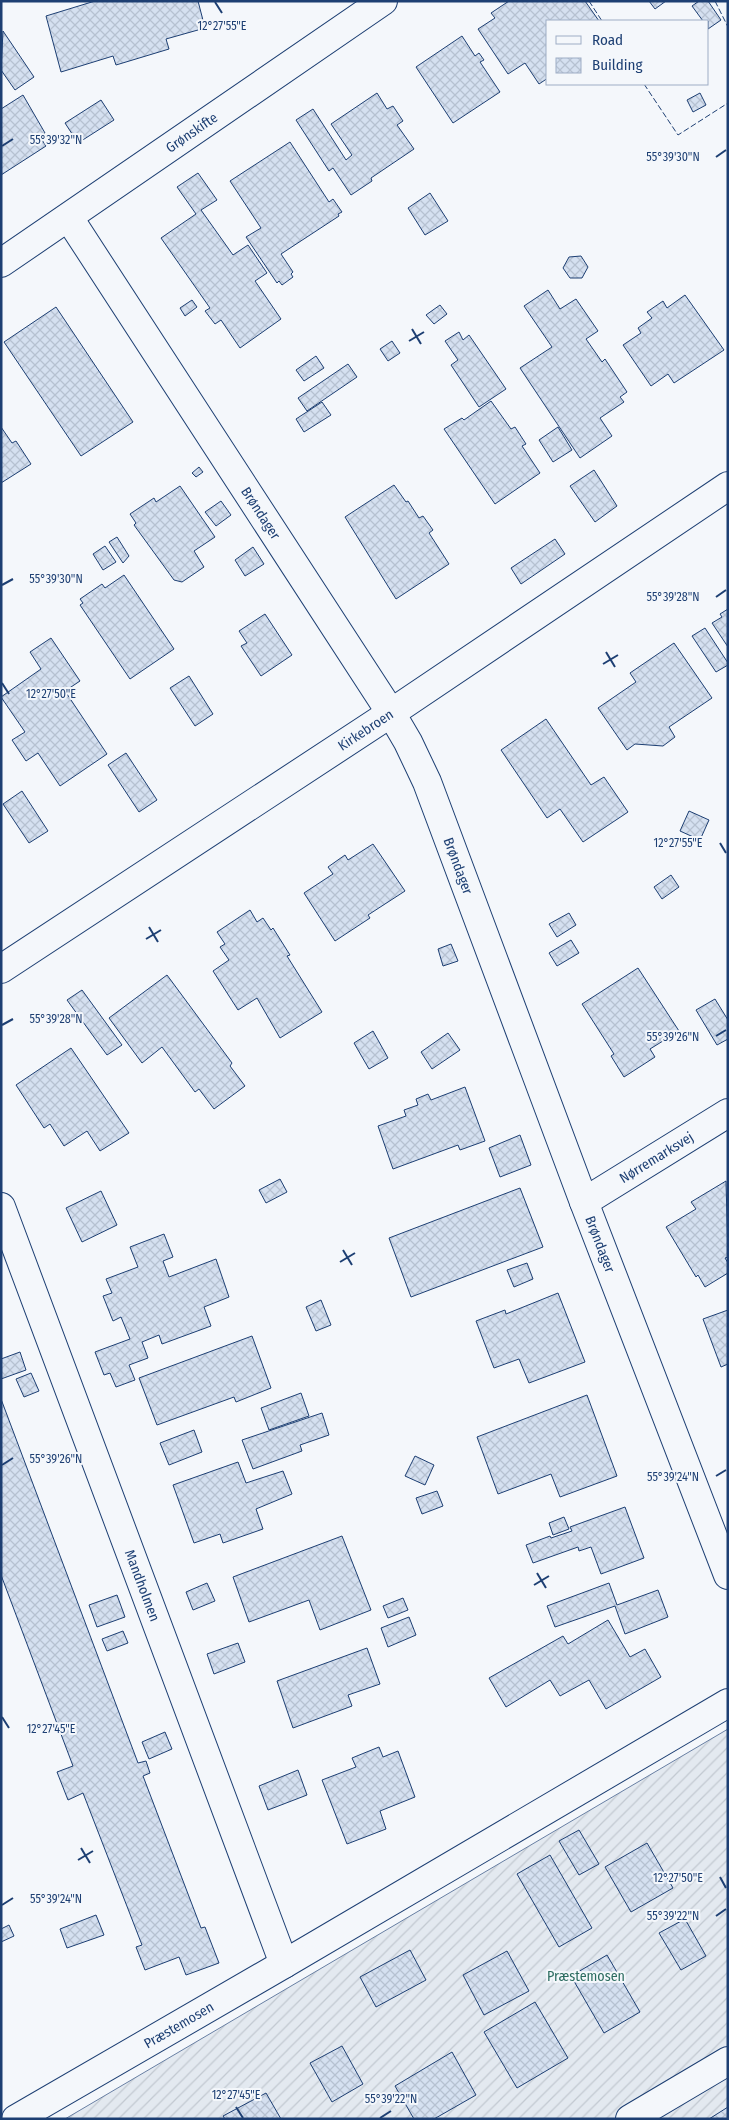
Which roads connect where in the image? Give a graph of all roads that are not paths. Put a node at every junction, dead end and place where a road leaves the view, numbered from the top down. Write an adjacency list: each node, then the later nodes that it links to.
1 (383, 1): 2 (street, Grønskifte)
2 (69, 218): 3 (street, Grønskifte); 5 (street, Brøndager)
3 (1, 263)
4 (728, 486): 5 (street, Kirkebroen)
5 (391, 713): 6 (street, Kirkebroen); 8 (street, Brøndager)
6 (1, 969)
7 (728, 1113): 8 (street, Nørremarksvej)
8 (584, 1202): 10 (street, Brøndager)
9 (1, 1207): 12 (street, Mandholmen)
10 (728, 1575)
11 (728, 1702): 12 (street, Præstemosen)
12 (284, 1964): 14 (street, Præstemosen)
13 (728, 2061): 15 (street)
14 (16, 2119)
15 (630, 2119)

